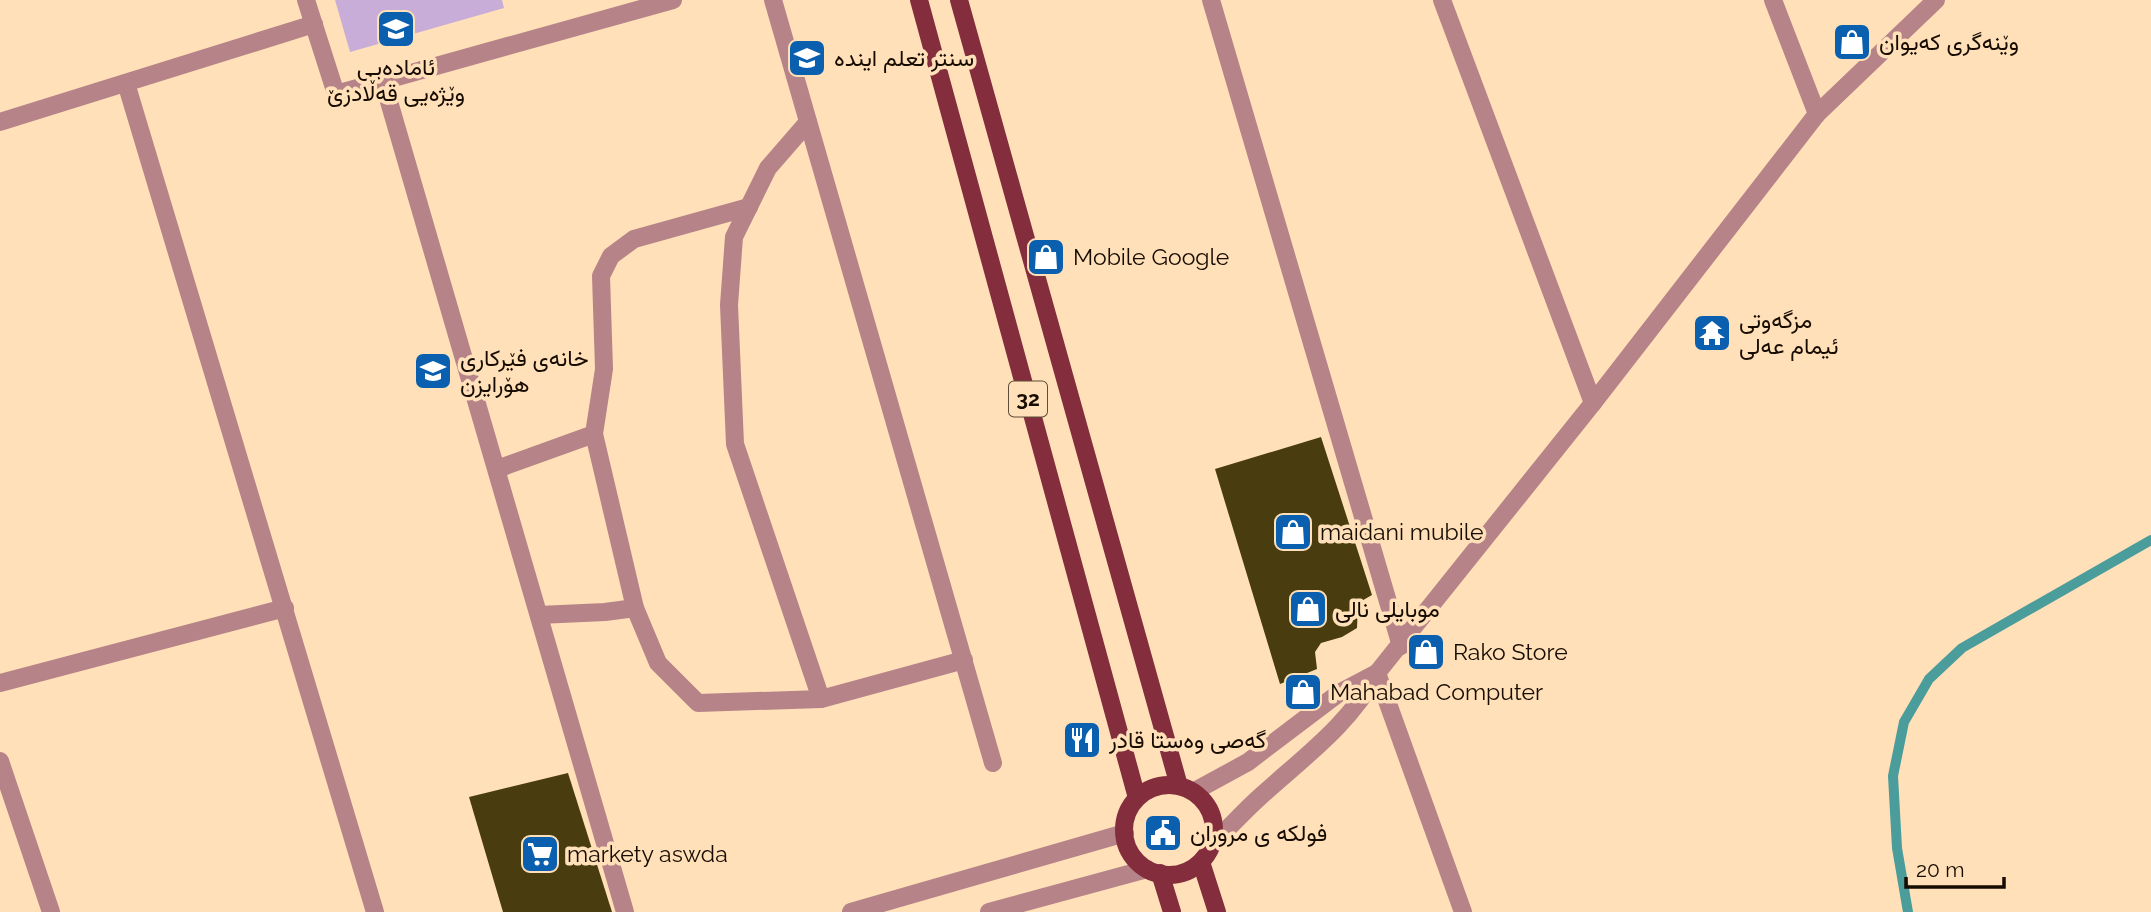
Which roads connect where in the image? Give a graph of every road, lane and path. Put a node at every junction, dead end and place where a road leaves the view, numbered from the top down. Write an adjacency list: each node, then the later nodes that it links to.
1 (306, 0): 10 (street)
2 (673, 0): 11 (street)
3 (773, 0): 15 (street)
4 (919, 0): 31 (main road, 32)
5 (959, 0): 30 (main road, 32)
6 (1211, 0): 23 (street)
7 (1442, 0): 17 (street)
8 (1773, 0): 13 (street)
9 (1936, 0): 13 (street)
10 (314, 24): 11 (street); 12 (street)
11 (383, 81): 19 (street)
12 (126, 83): 14 (street); 20 (street)
13 (1817, 114): 17 (street)
14 (0, 122)
15 (808, 122): 16 (street); 24 (street)
16 (749, 207): 18 (street); 27 (street)
17 (1593, 403): 23 (street)
18 (594, 434): 19 (street); 21 (street)
19 (497, 469): 22 (street)
20 (285, 608): 26 (street); 37 (street)
21 (635, 608): 22 (street); 27 (street)
22 (539, 615): 38 (street)
23 (1401, 646): 25 (street)
24 (964, 660): 27 (street); 29 (street)
25 (1377, 673): 30 (street); 33 (street); 43 (street)
26 (0, 683)
27 (821, 699)
28 (0, 761): 36 (street)
29 (993, 762)
30 (1186, 789): 31 (main road); 33 (main road, 32)
31 (1137, 798): 32 (main road)
32 (1125, 833): 35 (main road); 39 (street)
33 (1212, 844): 34 (main road)
34 (1201, 862): 35 (main road); 42 (main road)
35 (1153, 871): 40 (street); 41 (main road)
36 (51, 912)
37 (375, 912)
38 (625, 912)
39 (851, 912)
40 (989, 912)
41 (1172, 912)
42 (1217, 912)
43 (1463, 912)

